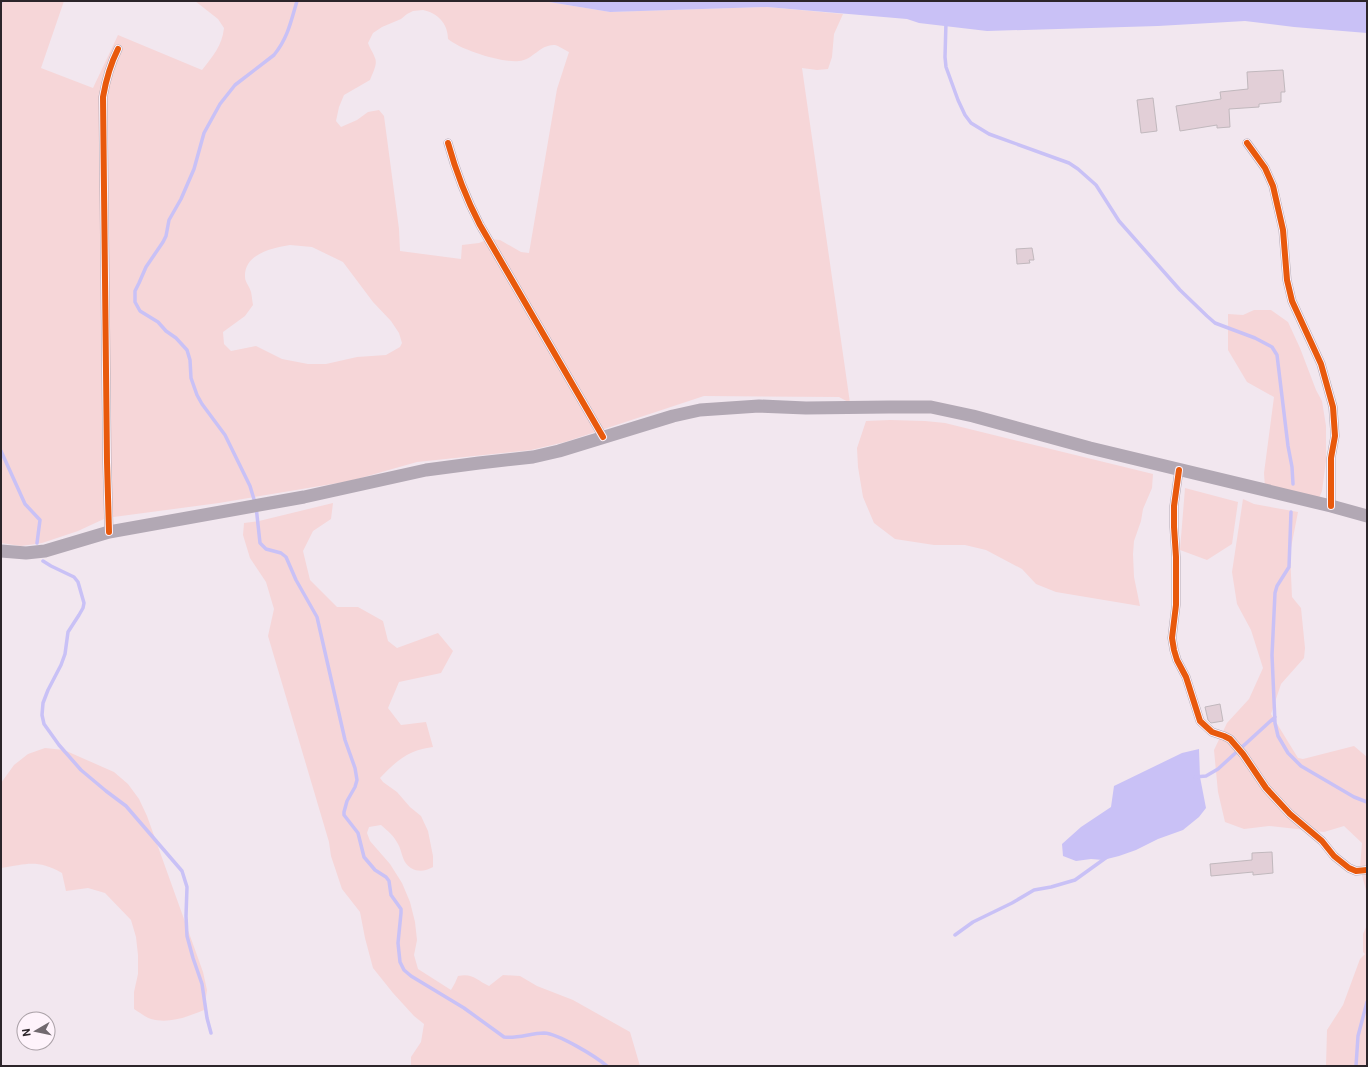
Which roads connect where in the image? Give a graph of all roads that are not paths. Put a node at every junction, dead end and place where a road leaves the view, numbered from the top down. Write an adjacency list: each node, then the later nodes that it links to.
1 (118, 49): 8 (street)
2 (1247, 142): 6 (street)
3 (448, 143): 4 (street)
4 (603, 437): 5 (main road); 8 (main road)
5 (1179, 470): 6 (main road); 10 (street)
6 (1332, 506): 7 (main road)
7 (1367, 516)
8 (108, 532): 9 (main road)
9 (1, 551)
10 (1367, 870)

